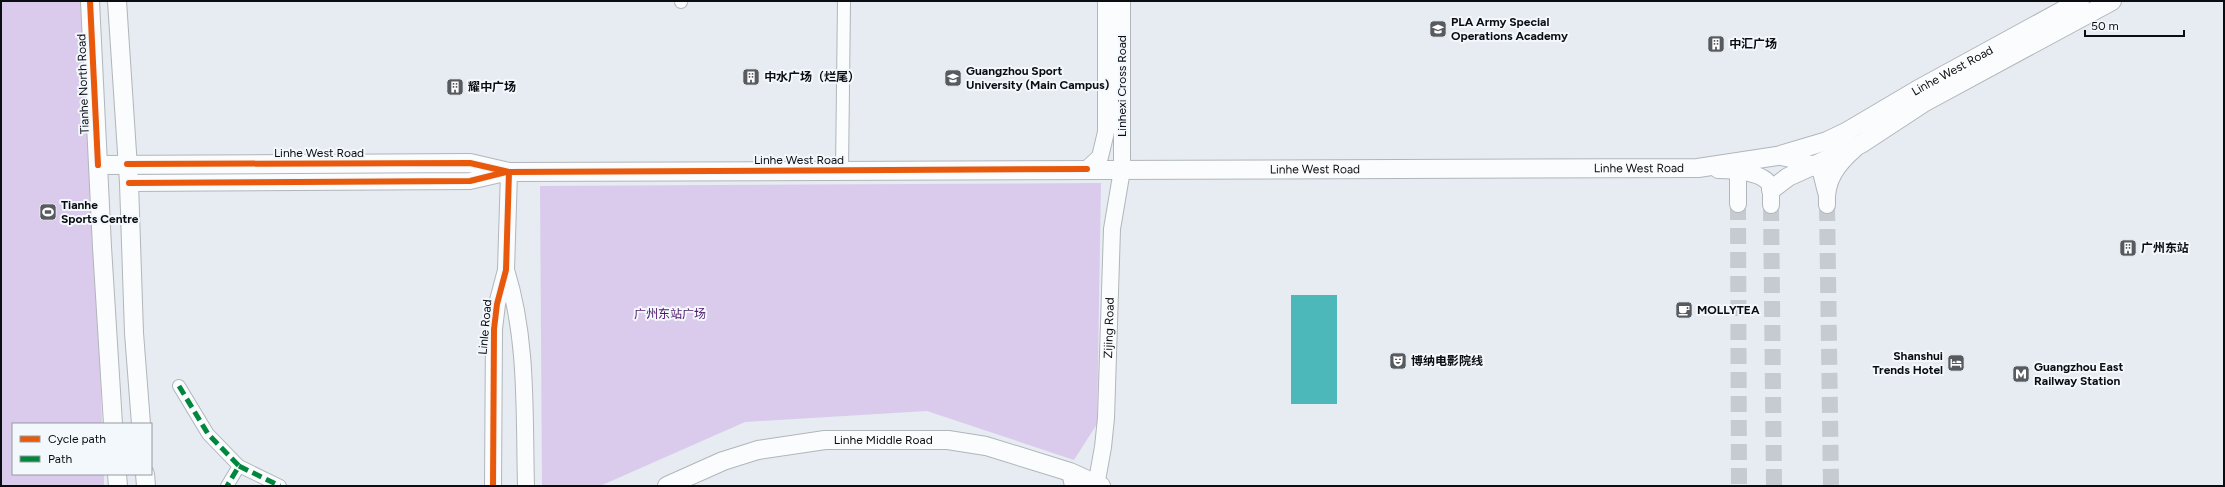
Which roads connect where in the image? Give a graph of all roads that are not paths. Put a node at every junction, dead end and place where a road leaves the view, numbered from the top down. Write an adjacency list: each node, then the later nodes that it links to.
1 (90, 1): 11 (main road, Tianhe North Road)
2 (117, 1): 10 (main road)
3 (844, 1): 16 (street)
4 (1106, 1): 14 (main road, Linhexi Cross Road)
5 (1122, 1): 15 (main road, Linhexi Cross Road)
6 (2080, 1): 9 (main road, Linhe West Road)
7 (2112, 1): 8 (main road, Linhe West Road)
8 (1861, 144): 12 (main road, Linhe West Road); 12 (main road)
9 (1777, 156): 12 (main road); 13 (main road, Linhe West Road)
10 (127, 164): 11 (main road, Linhe West Road); 18 (main road, Linhe West Road); 19 (main road)
11 (98, 165): 24 (main road, Tianhe North Road)
12 (1814, 165): 20 (main road, Linhe West Road)
13 (1698, 168): 15 (main road, Linhe West Road); 17 (main road)
14 (1088, 169): 15 (main road, Linhe West Road); 16 (main road, Linhe West Road)
15 (1122, 170): 37 (main road, Zijing Road)
16 (842, 171): 18 (main road, Linhe West Road)
17 (1738, 171): 20 (main road); 21 (main road)
18 (510, 172): 19 (main road, Linhe West Road); 22 (main road, Linle Road)
19 (129, 183): 25 (main road)
20 (1771, 197)
21 (1738, 204)
22 (506, 270): 34 (main road, Linle Road); 35 (main road, Linle Road)
23 (179, 386): 26 (street)
24 (113, 423)
25 (142, 423)
26 (239, 466): 32 (street); 33 (street)
27 (117, 475): 30 (main road)
28 (145, 475): 31 (main road)
29 (1072, 479): 36 (main road, Linhe Middle Road); 37 (main road, Linhe Middle Road)
30 (118, 486)
31 (146, 486)
32 (227, 486)
33 (280, 486)
34 (493, 486)
35 (526, 486)
36 (667, 486)
37 (1098, 486)

